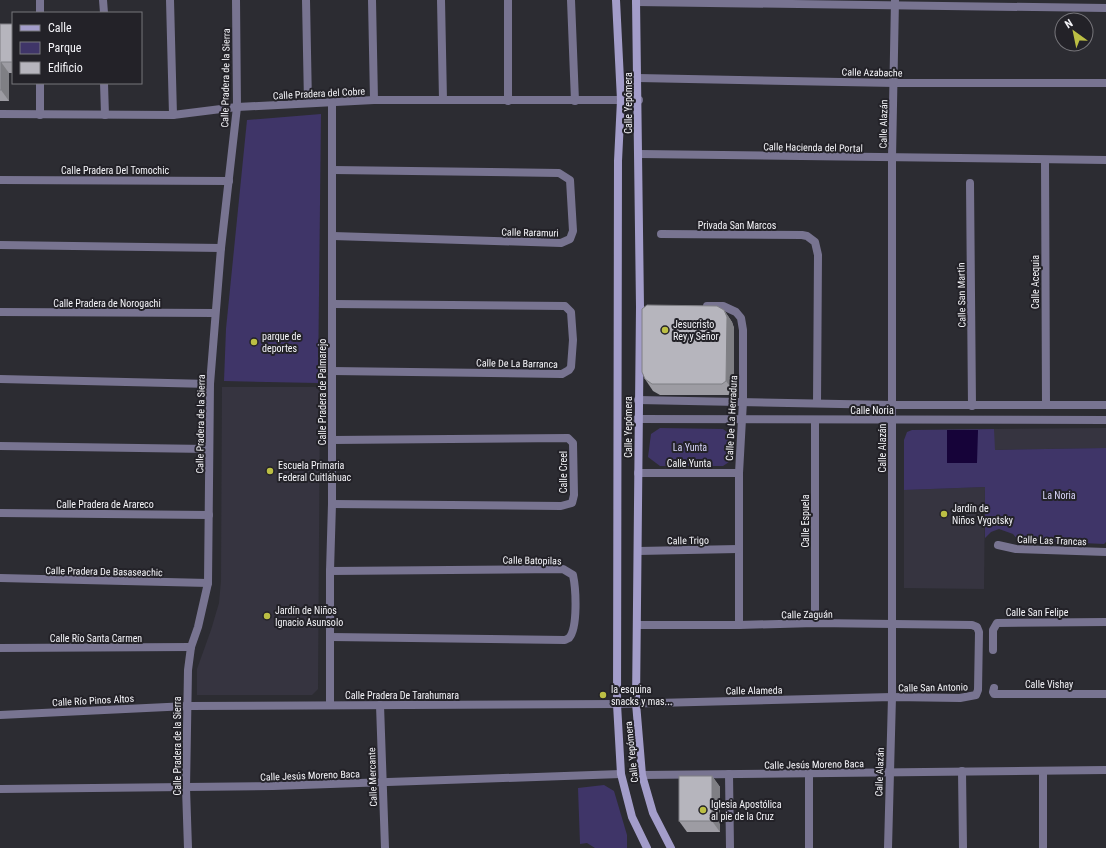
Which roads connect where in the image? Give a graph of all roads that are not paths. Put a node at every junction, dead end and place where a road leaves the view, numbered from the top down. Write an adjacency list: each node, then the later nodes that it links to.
1 (40, 0): 14 (street)
2 (103, 0): 15 (street)
3 (170, 0): 33 (street)
4 (236, 0): 29 (street, Calle Pradera de la Sierra)
5 (306, 0): 27 (street)
6 (372, 0): 21 (street)
7 (441, 0): 22 (street)
8 (508, 0): 25 (street)
9 (571, 0): 26 (street)
10 (616, 0): 23 (main road, Calle Yepómera)
11 (636, 1): 12 (street); 16 (main road, Calle Yepómera)
12 (895, 3): 13 (street); 17 (street, Calle Alazán)
13 (1106, 8)
14 (40, 12)
15 (104, 12)
16 (638, 78): 17 (street, Calle Azabache); 24 (main road, Calle Yepómera)
17 (894, 83): 18 (street, Calle Azabache); 35 (street, Calle Alazán)
18 (1106, 83)
19 (40, 84): 31 (street)
20 (104, 84): 32 (street)
21 (374, 100): 22 (street, Calle Pradera del Cobre); 28 (street, Calle Pradera del Cobre)
22 (443, 100): 25 (street, Calle Pradera del Cobre)
23 (621, 100): 24 (street, Calle Pradera del Cobre); 26 (street, Calle Pradera del Cobre); 95 (main road, Calle Yepómera)
24 (639, 100): 34 (main road, Calle Yepómera)
25 (508, 101): 26 (street, Calle Pradera del Cobre)
26 (575, 101)
27 (308, 103): 28 (street, Calle Pradera del Cobre); 29 (street, Calle Pradera del Cobre)
28 (332, 103): 38 (street, Calle Pradera de Palmarejo)
29 (237, 107): 33 (street, Calle Pradera del Cobre); 40 (street, Calle Pradera de la Sierra)
30 (0, 114): 31 (street, Calle Pradera del Cobre)
31 (40, 115): 32 (street, Calle Pradera del Cobre)
32 (105, 115): 33 (street, Calle Pradera del Cobre)
33 (173, 116)
34 (639, 154): 35 (street, Calle Hacienda del Portal); 53 (main road, Calle Yepómera)
35 (892, 158): 36 (street, Calle Hacienda del Portal); 56 (street, Calle Alazán)
36 (1045, 160): 37 (street, Calle Hacienda del Portal); 57 (street, Calle Acequia)
37 (1106, 160)
38 (333, 170): 43 (street, Calle Pradera de Palmarejo); 43 (street, Calle Raramuri)
39 (0, 180): 40 (street, Calle Pradera Del Tomochic)
40 (229, 181): 45 (street, Calle Pradera de la Sierra)
41 (970, 183): 59 (street, Calle San Martín)
42 (661, 234): 55 (street, Privada San Marcos)
43 (333, 236): 46 (street, Calle Pradera de Palmarejo)
44 (0, 245): 45 (street)
45 (221, 248): 49 (street, Calle Pradera de la Sierra)
46 (333, 304): 50 (street, Calle Pradera de Palmarejo); 50 (street, Calle De La Barranca)
47 (699, 306): 54 (street, Calle De La Herradura)
48 (0, 312): 49 (street, Calle Pradera de Norogachi)
49 (215, 313): 52 (street, Calle Pradera de la Sierra)
50 (332, 370): 65 (street, Calle Pradera de Palmarejo)
51 (0, 379): 52 (street)
52 (210, 384): 67 (street, Calle Pradera de la Sierra)
53 (638, 400): 54 (street, Calle Noria); 60 (main road, Calle Yepómera)
54 (743, 401): 55 (street, Calle Noria); 61 (street, Calle De La Herradura)
55 (817, 403): 56 (street, Calle Noria)
56 (892, 405): 59 (street, Calle Noria); 63 (street, Calle Alazán)
57 (1046, 405): 58 (street, Calle Noria); 59 (street, Calle Noria)
58 (1106, 405)
59 (972, 406)
60 (638, 419): 61 (street, Calle Noria); 68 (main road, Calle Yepómera)
61 (741, 419): 62 (street, Calle Noria); 69 (street, Calle De La Herradura)
62 (815, 420): 63 (street, Calle Noria); 81 (street, Calle Espuela)
63 (892, 420): 64 (street, Calle Noria); 82 (street, Calle Alazán)
64 (1106, 420)
65 (332, 440): 70 (street, Calle Pradera de Palmarejo); 70 (street, Calle Creel)
66 (0, 446): 67 (street)
67 (208, 449): 72 (street, Calle Pradera de la Sierra)
68 (638, 473): 69 (street, Calle Yunta); 75 (main road, Calle Yepómera)
69 (739, 473): 74 (street, Calle De La Herradura)
70 (332, 504): 77 (street, Calle Pradera de Palmarejo)
71 (0, 513): 72 (street, Calle Pradera de Arareco)
72 (209, 515): 79 (street, Calle Pradera de la Sierra)
73 (998, 545): 76 (street, Calle Las Trancas)
74 (738, 549): 75 (street, Calle Trigo); 84 (street, Calle De La Herradura)
75 (638, 551): 83 (main road, Calle Yepómera)
76 (1106, 552)
77 (330, 571): 86 (street, Calle Pradera de Palmarejo); 86 (street, Calle Batopilas)
78 (0, 578): 79 (street, Calle Pradera De Basaseachic)
79 (208, 583): 87 (street, Calle Pradera de la Sierra)
80 (1106, 622): 89 (street, Calle San Felipe)
81 (815, 623): 82 (street, Calle Zaguán); 84 (street, Calle Zaguán)
82 (892, 624): 85 (street, Calle Zaguán); 92 (street, Calle Alazán)
83 (636, 625): 84 (street, Calle Zaguán); 93 (main road, Calle Yepómera)
84 (739, 625)
85 (977, 627): 92 (street, Calle San Antonio)
86 (331, 637): 94 (street, Calle Pradera de Palmarejo)
87 (191, 647): 88 (street, Calle Río Santa Carmen); 97 (street, Calle Pradera de la Sierra)
88 (0, 648)
89 (993, 650)
90 (993, 690): 91 (street, Calle Vishay)
91 (1106, 694)
92 (892, 697): 93 (street, Calle Alameda); 102 (street, Calle Alazán)
93 (636, 703): 95 (street, Calle Alameda); 106 (main road, Calle Yepómera)
94 (330, 704): 96 (street, Calle Pradera De Tarahumara); 97 (street, Calle Pradera De Tarahumara)
95 (617, 704): 96 (street, Calle Pradera De Tarahumara); 103 (main road, Calle Yepómera)
96 (380, 705): 107 (street, Calle Mercante)
97 (188, 706): 98 (street, Calle Río Pinos Altos); 108 (street, Calle Pradera de la Sierra)
98 (0, 714)
99 (1106, 770): 101 (street, Calle Jesús Moreno Baca)
100 (962, 771): 101 (street, Calle Jesús Moreno Baca); 102 (street, Calle Jesús Moreno Baca); 117 (street)
101 (1043, 771): 118 (street)
102 (889, 773): 105 (street, Calle Jesús Moreno Baca); 116 (street, Calle Alazán)
103 (621, 774): 107 (street, Calle Jesús Moreno Baca); 112 (main road, Calle Yepómera)
104 (729, 774): 105 (street, Calle Jesús Moreno Baca); 106 (street, Calle Jesús Moreno Baca); 114 (street)
105 (809, 774): 115 (street)
106 (642, 775): 113 (main road, Calle Yepómera)
107 (382, 783): 108 (street, Calle Jesús Moreno Baca); 111 (street, Calle Mercante)
108 (186, 788): 109 (street, Calle Jesús Moreno Baca); 110 (street, Calle Pradera de la Sierra)
109 (0, 789)
110 (188, 848)
111 (384, 848)
112 (647, 848)
113 (671, 848)
114 (730, 848)
115 (809, 848)
116 (888, 848)
117 (963, 848)
118 (1043, 848)

